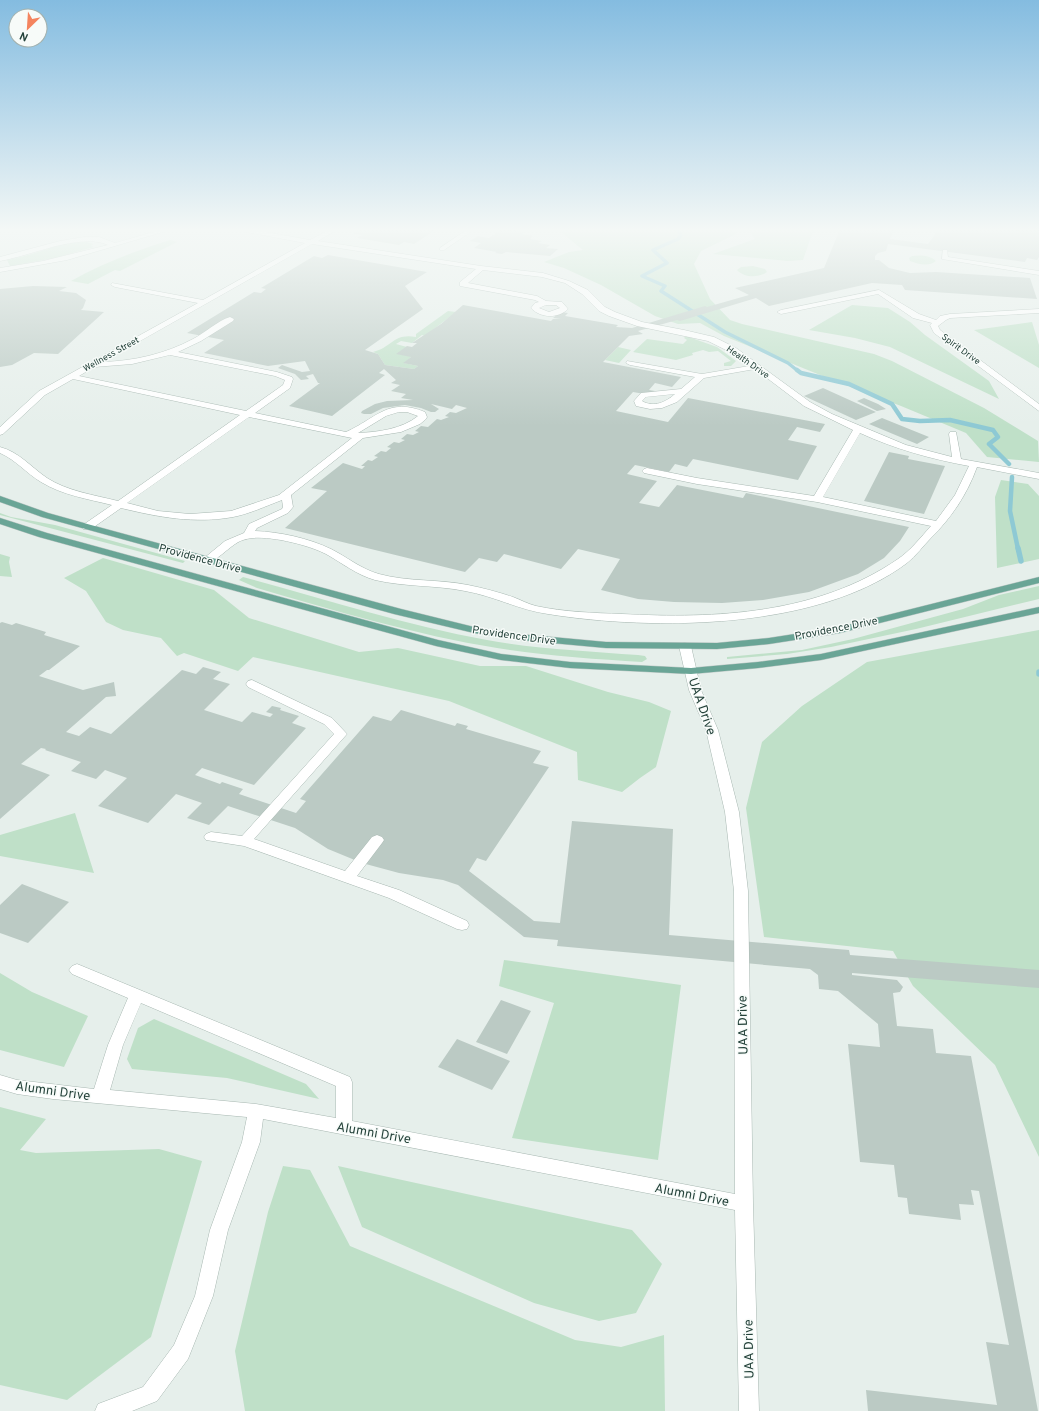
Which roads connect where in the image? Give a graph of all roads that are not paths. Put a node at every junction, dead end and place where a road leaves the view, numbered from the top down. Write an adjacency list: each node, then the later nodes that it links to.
1 (166, 295): 7 (street)
2 (217, 295): 7 (street, Wellness Street)
3 (520, 295): 8 (street)
4 (588, 295): 16 (street, Health Drive)
5 (865, 295): 10 (street)
6 (883, 295): 12 (street)
7 (204, 302): 15 (street, Wellness Street)
8 (545, 303)
9 (1039, 311): 12 (street, Spirit Drive)
10 (781, 312)
11 (230, 319): 13 (street)
12 (936, 322): 20 (street, Spirit Drive)
13 (169, 352): 15 (street); 21 (street)
14 (630, 363): 18 (street)
15 (90, 366): 17 (street, Wellness Street)
16 (756, 367): 18 (street); 22 (street, Health Drive)
17 (70, 376): 21 (street); 23 (street, Wellness Street)
18 (702, 376): 19 (street)
19 (683, 391)
20 (1039, 408)
21 (248, 414): 25 (street); 35 (street)
22 (858, 429): 28 (street, Health Drive); 34 (street)
23 (0, 432)
24 (953, 434): 28 (street)
25 (347, 435): 26 (street); 26 (street)
26 (359, 437): 32 (street)
27 (0, 450): 35 (street)
28 (957, 461): 29 (street, Health Drive)
29 (974, 464): 31 (street, Health Drive); 37 (street)
30 (647, 471): 34 (street)
31 (1039, 476)
32 (286, 494): 35 (street); 39 (street)
33 (0, 499): 38 (main road, Providence Drive)
34 (816, 499): 37 (street)
35 (120, 504): 38 (street)
36 (0, 521): 44 (main road, Providence Drive)
37 (939, 525): 39 (street)
38 (87, 527): 40 (main road, Providence Drive)
39 (247, 536): 40 (street)
40 (207, 561): 43 (main road, Providence Drive)
41 (1039, 580): 43 (main road, Providence Drive)
42 (1039, 610): 44 (main road, Providence Drive)
43 (685, 646): 44 (street, UAA Drive)
44 (690, 671): 57 (street, UAA Drive)
45 (252, 684): 48 (street)
46 (211, 837): 48 (street)
47 (377, 840): 49 (street)
48 (245, 841): 49 (street)
49 (348, 878): 50 (street)
50 (462, 925)
51 (77, 970): 52 (street)
52 (136, 995): 54 (street); 56 (street)
53 (0, 1082): 54 (street, Alumni Drive)
54 (100, 1096): 55 (street, Alumni Drive)
55 (256, 1111): 56 (street, Alumni Drive); 58 (street)
56 (344, 1127): 57 (street, Alumni Drive)
57 (744, 1204): 59 (street, UAA Drive)
58 (105, 1411)
59 (749, 1411)

